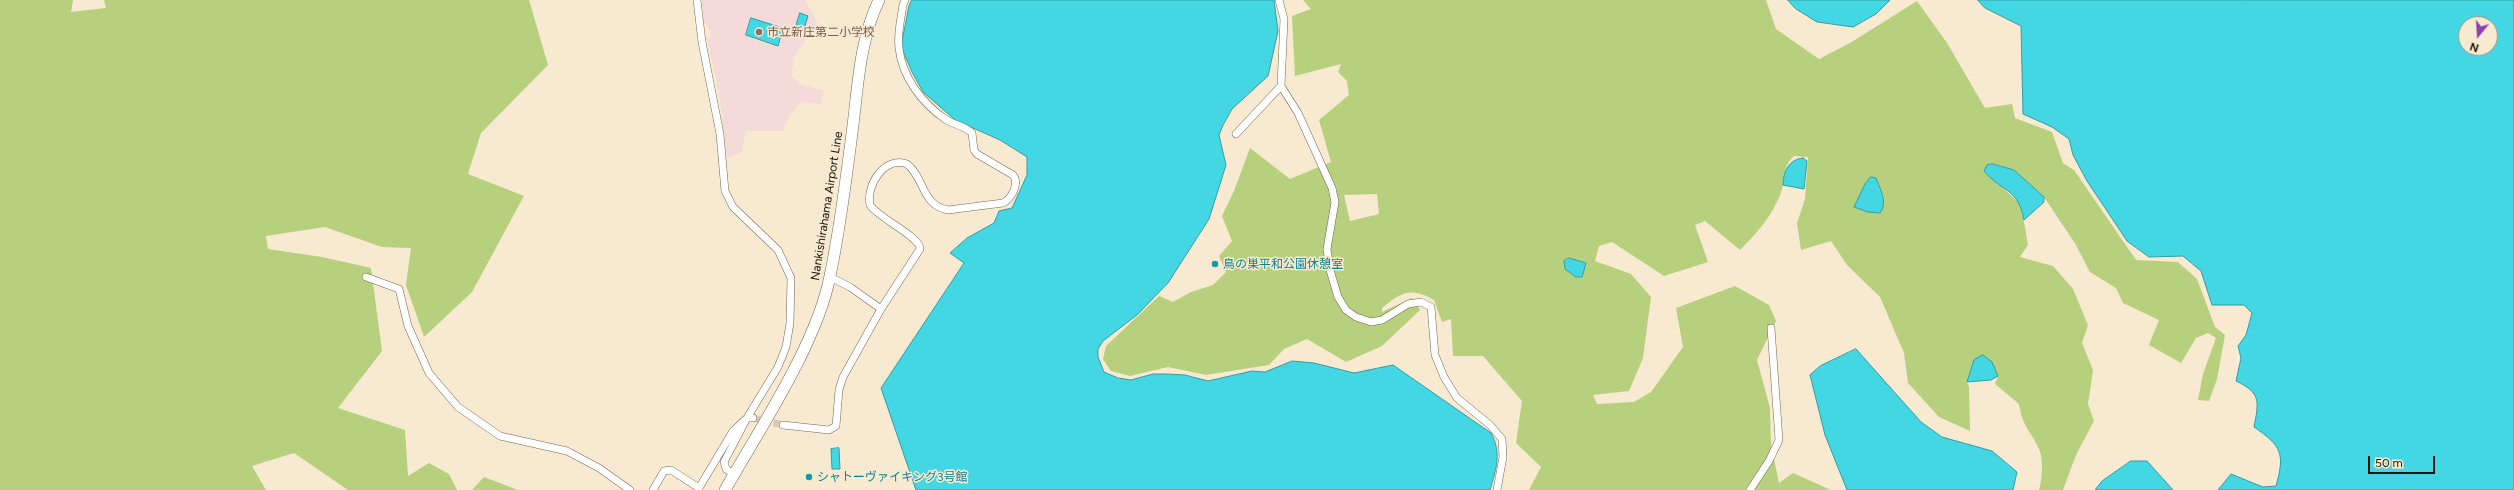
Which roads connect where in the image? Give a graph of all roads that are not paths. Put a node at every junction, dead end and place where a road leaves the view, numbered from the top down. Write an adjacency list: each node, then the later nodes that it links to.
1 (697, 0): 11 (street)
2 (879, 0): 8 (main road, Nankishirahama Airport Line)
3 (906, 0): 9 (street)
4 (1279, 0): 5 (street)
5 (1281, 86): 6 (street); 17 (street)
6 (1236, 134)
7 (366, 277): 14 (street)
8 (830, 277): 9 (street); 13 (main road, Nankishirahama Airport Line)
9 (881, 310): 12 (street)
10 (1771, 328): 18 (street)
11 (750, 418): 13 (street); 15 (street)
12 (783, 425)
13 (734, 474): 16 (main road, Nankishirahama Airport Line)
14 (630, 490)
15 (654, 490)
16 (725, 490)
17 (1497, 490)
18 (1750, 490)

